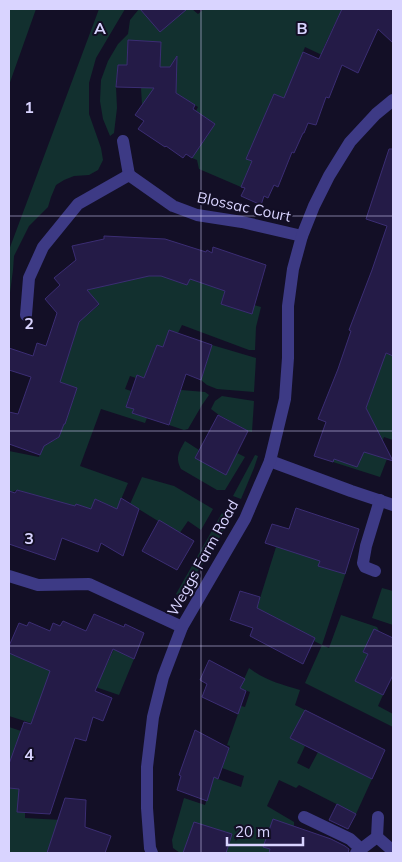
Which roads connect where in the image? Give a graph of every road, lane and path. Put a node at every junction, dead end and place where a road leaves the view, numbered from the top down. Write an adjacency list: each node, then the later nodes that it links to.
1 (393, 100): 4 (street, Weggs Farm Road)
2 (123, 141): 3 (street)
3 (129, 175): 4 (street, Blossac Court); 5 (street)
4 (302, 236): 6 (street, Weggs Farm Road)
5 (26, 315)
6 (270, 461): 7 (street); 11 (street, Weggs Farm Road)
7 (380, 500): 8 (street); 9 (street)
8 (393, 505)
9 (375, 572)
10 (9, 576): 11 (street)
11 (182, 627): 17 (street, Weggs Farm Road)
12 (304, 817): 15 (street)
13 (378, 817): 14 (street)
14 (378, 837): 15 (street); 16 (street)
15 (358, 851)
16 (393, 851)
17 (152, 853)

